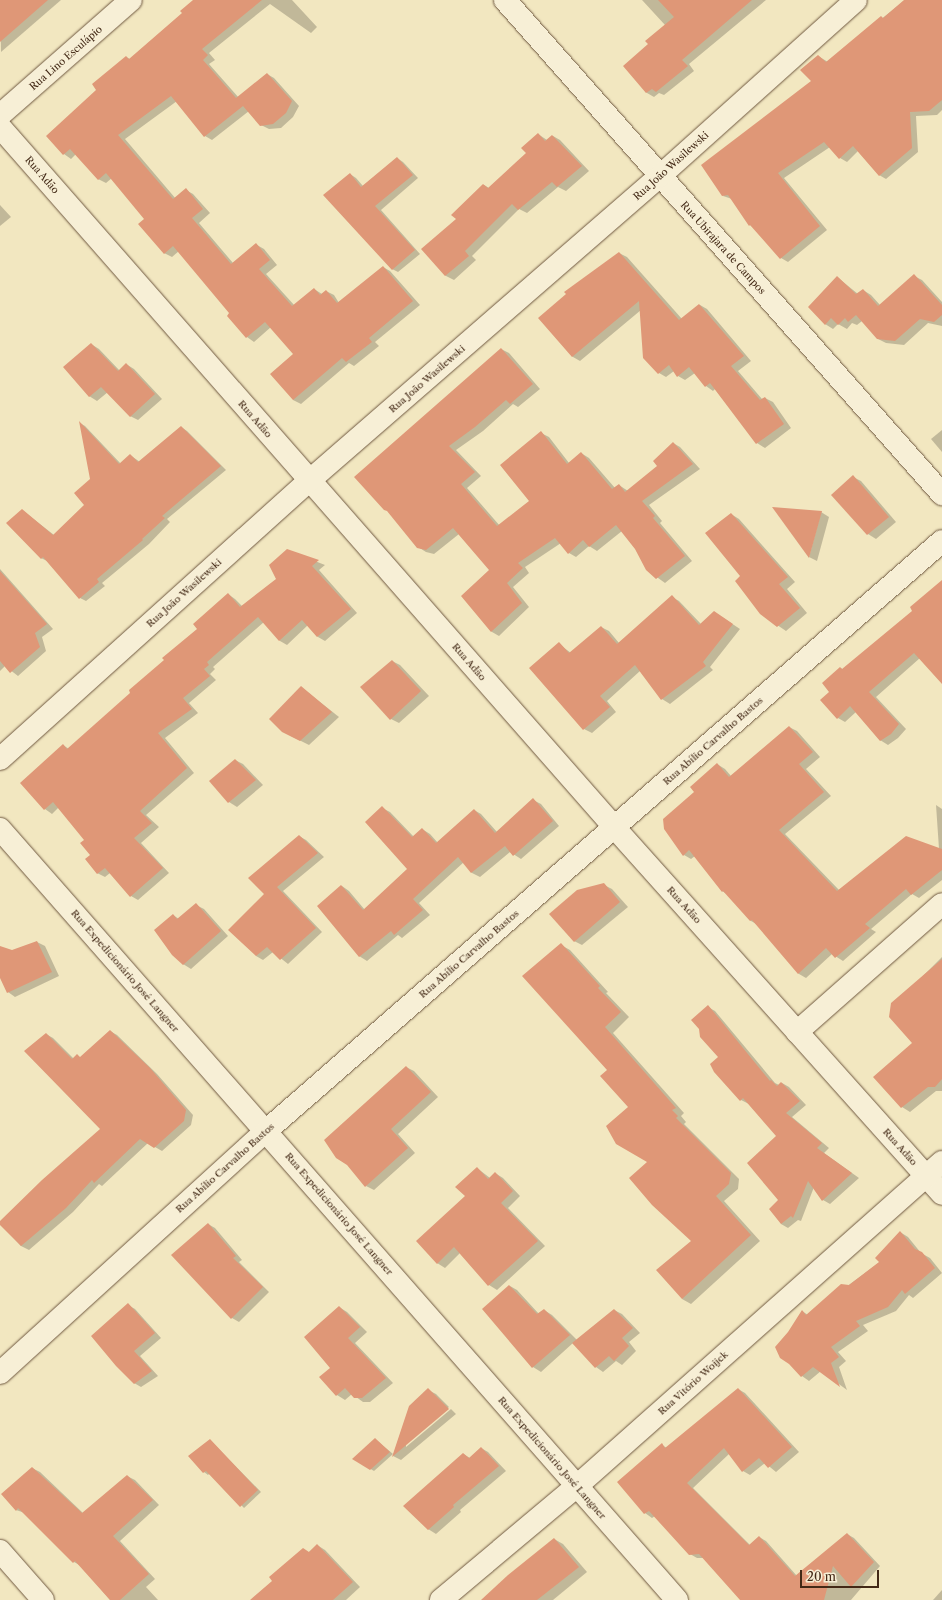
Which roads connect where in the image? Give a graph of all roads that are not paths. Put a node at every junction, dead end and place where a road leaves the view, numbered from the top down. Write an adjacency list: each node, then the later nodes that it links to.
1 (131, 0): 4 (street, Rua Lino Esculápio)
2 (505, 0): 6 (street, Rua Ubirajara de Campos)
3 (856, 0): 6 (street, Rua João Wasilewski)
4 (0, 115)
5 (0, 127): 7 (street, Rua Adão)
6 (660, 176): 7 (street, Rua João Wasilewski); 8 (street, Rua Ubirajara de Campos)
7 (309, 481): 10 (street, Rua João Wasilewski); 11 (street, Rua Adão)
8 (942, 494)
9 (942, 541): 11 (street, Rua Abílio Carvalho Bastos)
10 (0, 759)
11 (614, 827): 14 (street, Rua Adão); 15 (street, Rua Abílio Carvalho Bastos)
12 (0, 830): 15 (street, Rua Expedicionário José Langner)
13 (942, 904): 14 (street)
14 (797, 1032): 17 (street, Rua Adão)
15 (266, 1131): 19 (street, Rua Abílio Carvalho Bastos); 20 (street, Rua Expedicionário José Langner)
16 (942, 1162): 17 (street, Rua Vitório Woijck)
17 (926, 1176): 18 (street, Rua Adão); 20 (street, Rua Vitório Woijck)
18 (942, 1194)
19 (0, 1373)
20 (577, 1486): 23 (street, Rua Vitório Woijck); 24 (street, Rua Expedicionário José Langner)
21 (0, 1551): 22 (street)
22 (43, 1600)
23 (441, 1600)
24 (677, 1600)

